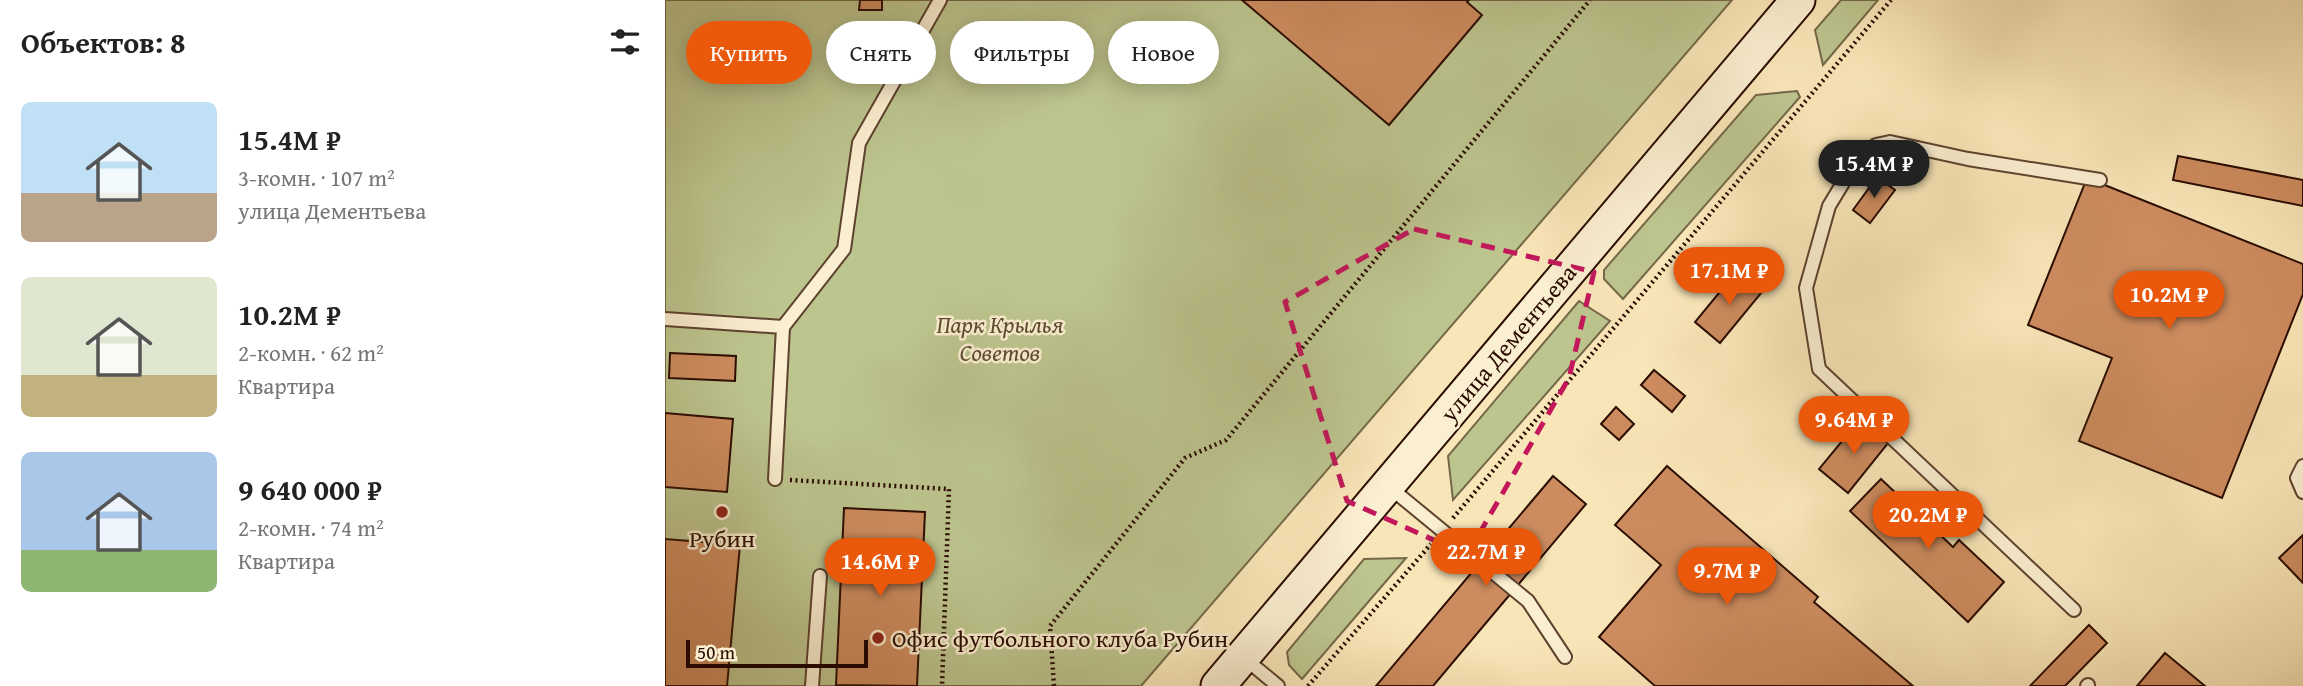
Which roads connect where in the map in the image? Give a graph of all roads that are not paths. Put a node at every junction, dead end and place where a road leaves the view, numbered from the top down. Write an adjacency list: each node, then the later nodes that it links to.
1 (940, 0): 5 (lane)
2 (1798, 0): 8 (main road, улица Дементьева)
3 (2100, 180): 11 (lane)
4 (665, 320): 5 (lane)
5 (783, 327): 7 (lane)
6 (2303, 466): 9 (lane)
7 (775, 479)
8 (1388, 486): 12 (main road, улица Дементьева); 13 (lane)
9 (2303, 492)
10 (820, 576): 14 (lane)
11 (2074, 610)
12 (1243, 657): 15 (main road, улица Дементьева); 16 (lane)
13 (1565, 657)
14 (812, 686)
15 (1218, 686)
16 (1278, 686)

